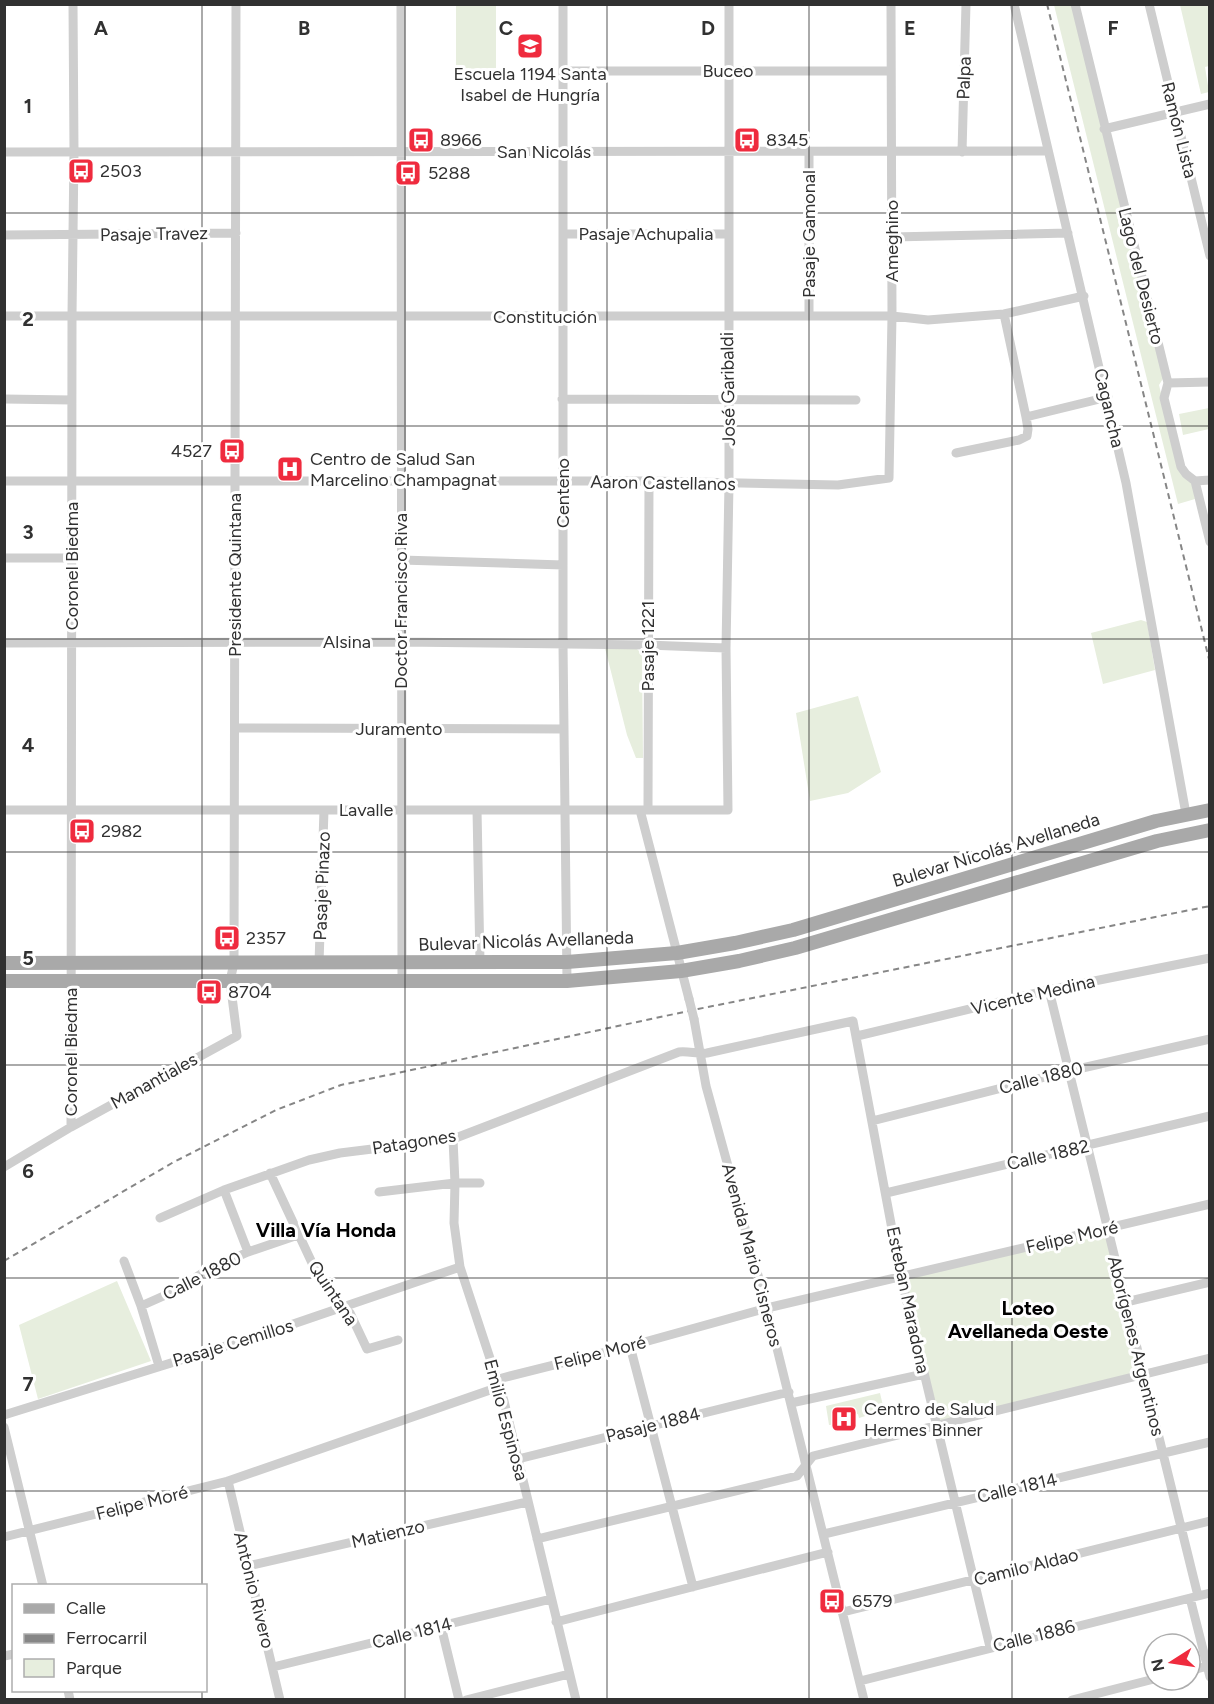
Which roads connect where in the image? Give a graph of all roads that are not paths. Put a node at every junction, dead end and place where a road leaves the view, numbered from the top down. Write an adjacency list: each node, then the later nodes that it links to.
1 (73, 4): 22 (street, Coronel Biedma)
2 (236, 4): 23 (street, Presidente Quintana)
3 (401, 4): 24 (street, Doctor Francisco Riva)
4 (563, 4): 11 (street, Centeno)
5 (729, 4): 12 (street, José Garibaldi)
6 (891, 4): 13 (street, Ameghino)
7 (966, 4): 26 (street, Palpa)
8 (1014, 4): 20 (street, Cagancha)
9 (1075, 4): 16 (street, Lago del Desierto)
10 (1149, 4): 15 (street, Ramón Lista)
11 (564, 71): 12 (street, Buceo); 25 (street, Centeno)
12 (729, 71): 13 (street, Buceo); 17 (street, José Garibaldi)
13 (891, 71): 19 (street, Ameghino)
14 (1209, 104): 15 (street)
15 (1175, 112): 16 (street); 34 (street, Ramón Lista)
16 (1104, 129): 46 (street, Lago del Desierto)
17 (729, 151): 18 (street, San Nicolás); 25 (street, San Nicolás); 30 (street, José Garibaldi)
18 (809, 151): 19 (street, San Nicolás); 40 (street, Pasaje Gamonal)
19 (891, 151): 26 (street, San Nicolás); 33 (street, Ameghino)
20 (1048, 151): 26 (street, San Nicolás); 28 (street, Cagancha)
21 (4, 152): 22 (street, San Nicolás)
22 (74, 152): 23 (street, San Nicolás); 32 (street, Coronel Biedma)
23 (236, 152): 24 (street, San Nicolás); 27 (street, Presidente Quintana)
24 (401, 152): 25 (street, San Nicolás); 39 (street, Doctor Francisco Riva)
25 (564, 152): 29 (street, Centeno)
26 (962, 152)
27 (236, 233): 32 (street, Pasaje Travez); 42 (street, Presidente Quintana)
28 (1068, 233): 33 (street); 35 (street, Cagancha)
29 (564, 234): 30 (street, Pasaje Achupalia); 43 (street, Centeno)
30 (728, 234): 44 (street, José Garibaldi)
31 (4, 235): 32 (street, Pasaje Travez)
32 (72, 235): 38 (street, Coronel Biedma)
33 (892, 237): 41 (street, Ameghino)
34 (1209, 255)
35 (1084, 296): 36 (street, Constitución); 47 (street, Cagancha)
36 (1004, 314): 41 (street, Constitución); 53 (street)
37 (4, 316): 38 (street, Constitución)
38 (72, 316): 42 (street, Constitución); 51 (street, Coronel Biedma)
39 (400, 316): 42 (street, Constitución); 43 (street, Constitución); 60 (street, Doctor Francisco Riva)
40 (809, 316): 41 (street, Constitución); 44 (street, Constitución)
41 (892, 316): 55 (street, Ameghino)
42 (236, 317): 59 (street, Presidente Quintana)
43 (564, 317): 44 (street, Constitución); 49 (street, Centeno)
44 (727, 317): 50 (street, José Garibaldi)
45 (1209, 382): 46 (street)
46 (1168, 383): 62 (street, Lago del Desierto)
47 (1108, 397): 53 (street); 90 (street, Cagancha)
48 (4, 399): 51 (street)
49 (562, 399): 50 (street); 63 (street, Centeno)
50 (729, 399): 52 (street); 64 (street, José Garibaldi)
51 (72, 400): 58 (street, Coronel Biedma)
52 (856, 400)
53 (1026, 417): 54 (street)
54 (956, 453)
55 (889, 478): 64 (street, Aaron Castellanos)
56 (1209, 480): 62 (street)
57 (4, 481): 58 (street, Aaron Castellanos)
58 (72, 481): 59 (street, Aaron Castellanos); 67 (street, Coronel Biedma)
59 (235, 481): 60 (street, Aaron Castellanos); 70 (street, Presidente Quintana)
60 (401, 481): 63 (street, Aaron Castellanos); 68 (street, Doctor Francisco Riva)
61 (649, 481): 63 (street, Aaron Castellanos); 64 (street, Aaron Castellanos); 75 (street, Pasaje 1221)
62 (1195, 481): 65 (street, Lago del Desierto)
63 (563, 482): 69 (street, Centeno)
64 (729, 484): 76 (street, José Garibaldi)
65 (1209, 542)
66 (4, 558): 67 (street)
67 (72, 558): 73 (street, Coronel Biedma)
68 (401, 560): 69 (street); 71 (street, Doctor Francisco Riva)
69 (563, 565): 74 (street, Centeno)
70 (235, 642): 71 (street, Alsina); 73 (street, Alsina); 77 (street, Presidente Quintana)
71 (401, 642): 74 (street, Alsina); 78 (street, Doctor Francisco Riva)
72 (4, 643): 73 (street, Alsina)
73 (72, 643): 81 (street, Coronel Biedma)
74 (563, 645): 75 (street, Alsina); 79 (street, Centeno)
75 (647, 645): 76 (street, Alsina); 87 (street, Pasaje 1221)
76 (726, 648): 88 (street, José Garibaldi)
77 (235, 728): 78 (street, Juramento); 82 (street, Presidente Quintana)
78 (402, 729): 79 (street, Juramento); 84 (street, Doctor Francisco Riva)
79 (564, 729): 86 (street, Centeno)
80 (4, 810): 81 (street, Lavalle)
81 (71, 810): 82 (street, Lavalle); 98 (street, Coronel Biedma)
82 (234, 810): 83 (street, Lavalle); 99 (street, Presidente Quintana)
83 (324, 810): 84 (street, Lavalle); 100 (street, Pasaje Pinazo)
84 (402, 810): 85 (street, Lavalle); 94 (street, Doctor Francisco Riva)
85 (477, 810): 86 (street, Lavalle); 95 (street)
86 (564, 810): 87 (street, Lavalle); 96 (street, Centeno)
87 (644, 810): 88 (street, Lavalle); 92 (street, Avenida Mario Cisneros)
88 (728, 810)
89 (1209, 810): 90 (main road, Bulevar Nicolás Avellaneda)
90 (1186, 814): 92 (main road, Bulevar Nicolás Avellaneda)
91 (1209, 830): 101 (main road, Bulevar Nicolás Avellaneda)
92 (676, 953): 96 (main road, Bulevar Nicolás Avellaneda); 101 (street, Avenida Mario Cisneros)
93 (1209, 958): 107 (street, Vicente Medina)
94 (402, 962): 95 (main road, Bulevar Nicolás Avellaneda); 100 (main road, Bulevar Nicolás Avellaneda); 105 (street, Doctor Francisco Riva)
95 (480, 962): 96 (main road, Bulevar Nicolás Avellaneda)
96 (567, 962): 106 (street, Centeno)
97 (4, 963): 98 (main road, Bulevar Nicolás Avellaneda)
98 (71, 963): 99 (main road, Bulevar Nicolás Avellaneda); 103 (street, Coronel Biedma)
99 (234, 963): 100 (main road, Bulevar Nicolás Avellaneda); 104 (street, Presidente Quintana)
100 (319, 963)
101 (681, 971): 106 (main road, Bulevar Nicolás Avellaneda); 111 (street, Avenida Mario Cisneros, bridge)
102 (4, 981): 103 (main road, Bulevar Nicolás Avellaneda)
103 (71, 981): 104 (main road, Bulevar Nicolás Avellaneda); 115 (street, Coronel Biedma)
104 (230, 981): 105 (main road, Bulevar Nicolás Avellaneda); 108 (street, Presidente Quintana)
105 (402, 981): 106 (main road, Bulevar Nicolás Avellaneda)
106 (567, 981)
107 (1049, 990): 109 (street, Vicente Medina); 112 (street, Aborígenes Argentinos)
108 (237, 1036): 115 (street, Manantiales)
109 (857, 1036): 111 (street, Esteban Maradona); 114 (street, Esteban Maradona)
110 (1209, 1039): 112 (street, Calle 1880)
111 (700, 1054): 116 (street, Patagones); 137 (street, Avenida Mario Cisneros)
112 (1069, 1071): 114 (street, Calle 1880); 117 (street, Aborígenes Argentinos)
113 (1209, 1116): 117 (street, Calle 1882)
114 (872, 1121): 124 (street, Esteban Maradona)
115 (71, 1127): 118 (street, Manantiales)
116 (453, 1139): 119 (street, Patagones); 120 (street, Emilio Espinosa)
117 (1087, 1145): 124 (street, Calle 1882); 127 (street, Aborígenes Argentinos)
118 (4, 1167)
119 (270, 1173): 122 (street, Patagones); 128 (street, Quintana)
120 (455, 1183): 121 (street); 123 (street); 131 (street, Emilio Espinosa)
121 (480, 1183)
122 (224, 1190): 126 (street, Patagones); 129 (street)
123 (379, 1192)
124 (886, 1193): 132 (street, Esteban Maradona)
125 (1209, 1204): 127 (street, Felipe Moré)
126 (160, 1218)
127 (1108, 1228): 132 (street, Felipe Moré); 134 (street, Aborígenes Argentinos)
128 (298, 1235): 129 (street, Calle 1880); 136 (street, Quintana)
129 (249, 1252): 135 (street, Calle 1880)
130 (124, 1261): 135 (street)
131 (460, 1267): 136 (street, Pasaje Cemillos); 144 (street, Emilio Espinosa)
132 (901, 1277): 137 (street, Felipe Moré); 142 (street, Esteban Maradona)
133 (1209, 1282): 134 (street)
134 (1126, 1302): 143 (street, Aborígenes Argentinos)
135 (141, 1306): 141 (street)
136 (340, 1308): 138 (street, Quintana); 141 (street, Pasaje Cemillos)
137 (767, 1308): 139 (street, Felipe Moré); 145 (street, Avenida Mario Cisneros)
138 (398, 1340)
139 (630, 1346): 144 (street, Felipe Moré); 149 (street)
140 (1209, 1358): 143 (street)
141 (159, 1366): 147 (street, Pasaje Cemillos)
142 (924, 1374): 146 (street); 148 (street, Esteban Maradona)
143 (1144, 1374): 148 (street); 152 (street, Aborígenes Argentinos)
144 (499, 1385): 153 (street, Emilio Espinosa); 155 (street, Felipe Moré)
145 (789, 1392): 146 (street, Avenida Mario Cisneros); 149 (street, Pasaje 1884)
146 (792, 1403): 154 (street, Avenida Mario Cisneros)
147 (4, 1415)
148 (937, 1425): 154 (street); 157 (street, Esteban Maradona)
149 (651, 1426): 153 (street, Pasaje 1884); 158 (street)
150 (5, 1432): 161 (street)
151 (1209, 1442): 152 (street, Calle 1814)
152 (1163, 1454): 157 (street, Calle 1814); 160 (street, Aborígenes Argentinos)
153 (518, 1459): 156 (street, Emilio Espinosa)
154 (806, 1464): 158 (street); 162 (street, Avenida Mario Cisneros)
155 (228, 1481): 161 (street, Felipe Moré); 166 (street, Antonio Rivero)
156 (527, 1502): 164 (street, Emilio Espinosa); 166 (street, Matienzo)
157 (955, 1503): 162 (street, Calle 1814); 167 (street, Esteban Maradona)
158 (672, 1507): 164 (street); 169 (street)
159 (1209, 1521): 160 (street, Camilo Aldao)
160 (1182, 1528): 167 (street, Camilo Aldao); 171 (street, Aborígenes Argentinos)
161 (30, 1531): 163 (street, Felipe Moré); 168 (street)
162 (824, 1534): 165 (street, Avenida Mario Cisneros)
163 (4, 1537)
164 (537, 1539): 172 (street, Emilio Espinosa)
165 (828, 1552): 169 (street); 173 (street, Avenida Mario Cisneros)
166 (248, 1566): 178 (street, Antonio Rivero)
167 (974, 1580): 173 (street, Camilo Aldao); 176 (street, Esteban Maradona)
168 (43, 1584)
169 (693, 1587): 174 (street)
170 (1209, 1593): 171 (street, Calle 1886)
171 (1194, 1597): 176 (street, Calle 1886); 177 (street, Aborígenes Argentinos)
172 (550, 1599): 174 (street, Emilio Espinosa); 175 (street, Calle 1814)
173 (843, 1612): 182 (street, Avenida Mario Cisneros)
174 (556, 1622): 180 (street, Emilio Espinosa)
175 (441, 1626): 178 (street, Calle 1814); 185 (street)
176 (990, 1647): 182 (street, Calle 1886)
177 (1207, 1666): 179 (street); 181 (street, Aborígenes Argentinos)
178 (273, 1667): 184 (street, Antonio Rivero)
179 (1202, 1667)
180 (569, 1674): 186 (street); 187 (street, Emilio Espinosa)
181 (1209, 1677)
182 (860, 1681): 188 (street, Avenida Mario Cisneros)
183 (1142, 1682): 189 (street)
184 (280, 1700)
185 (459, 1700)
186 (466, 1700)
187 (576, 1700)
188 (864, 1700)
189 (1072, 1700)

